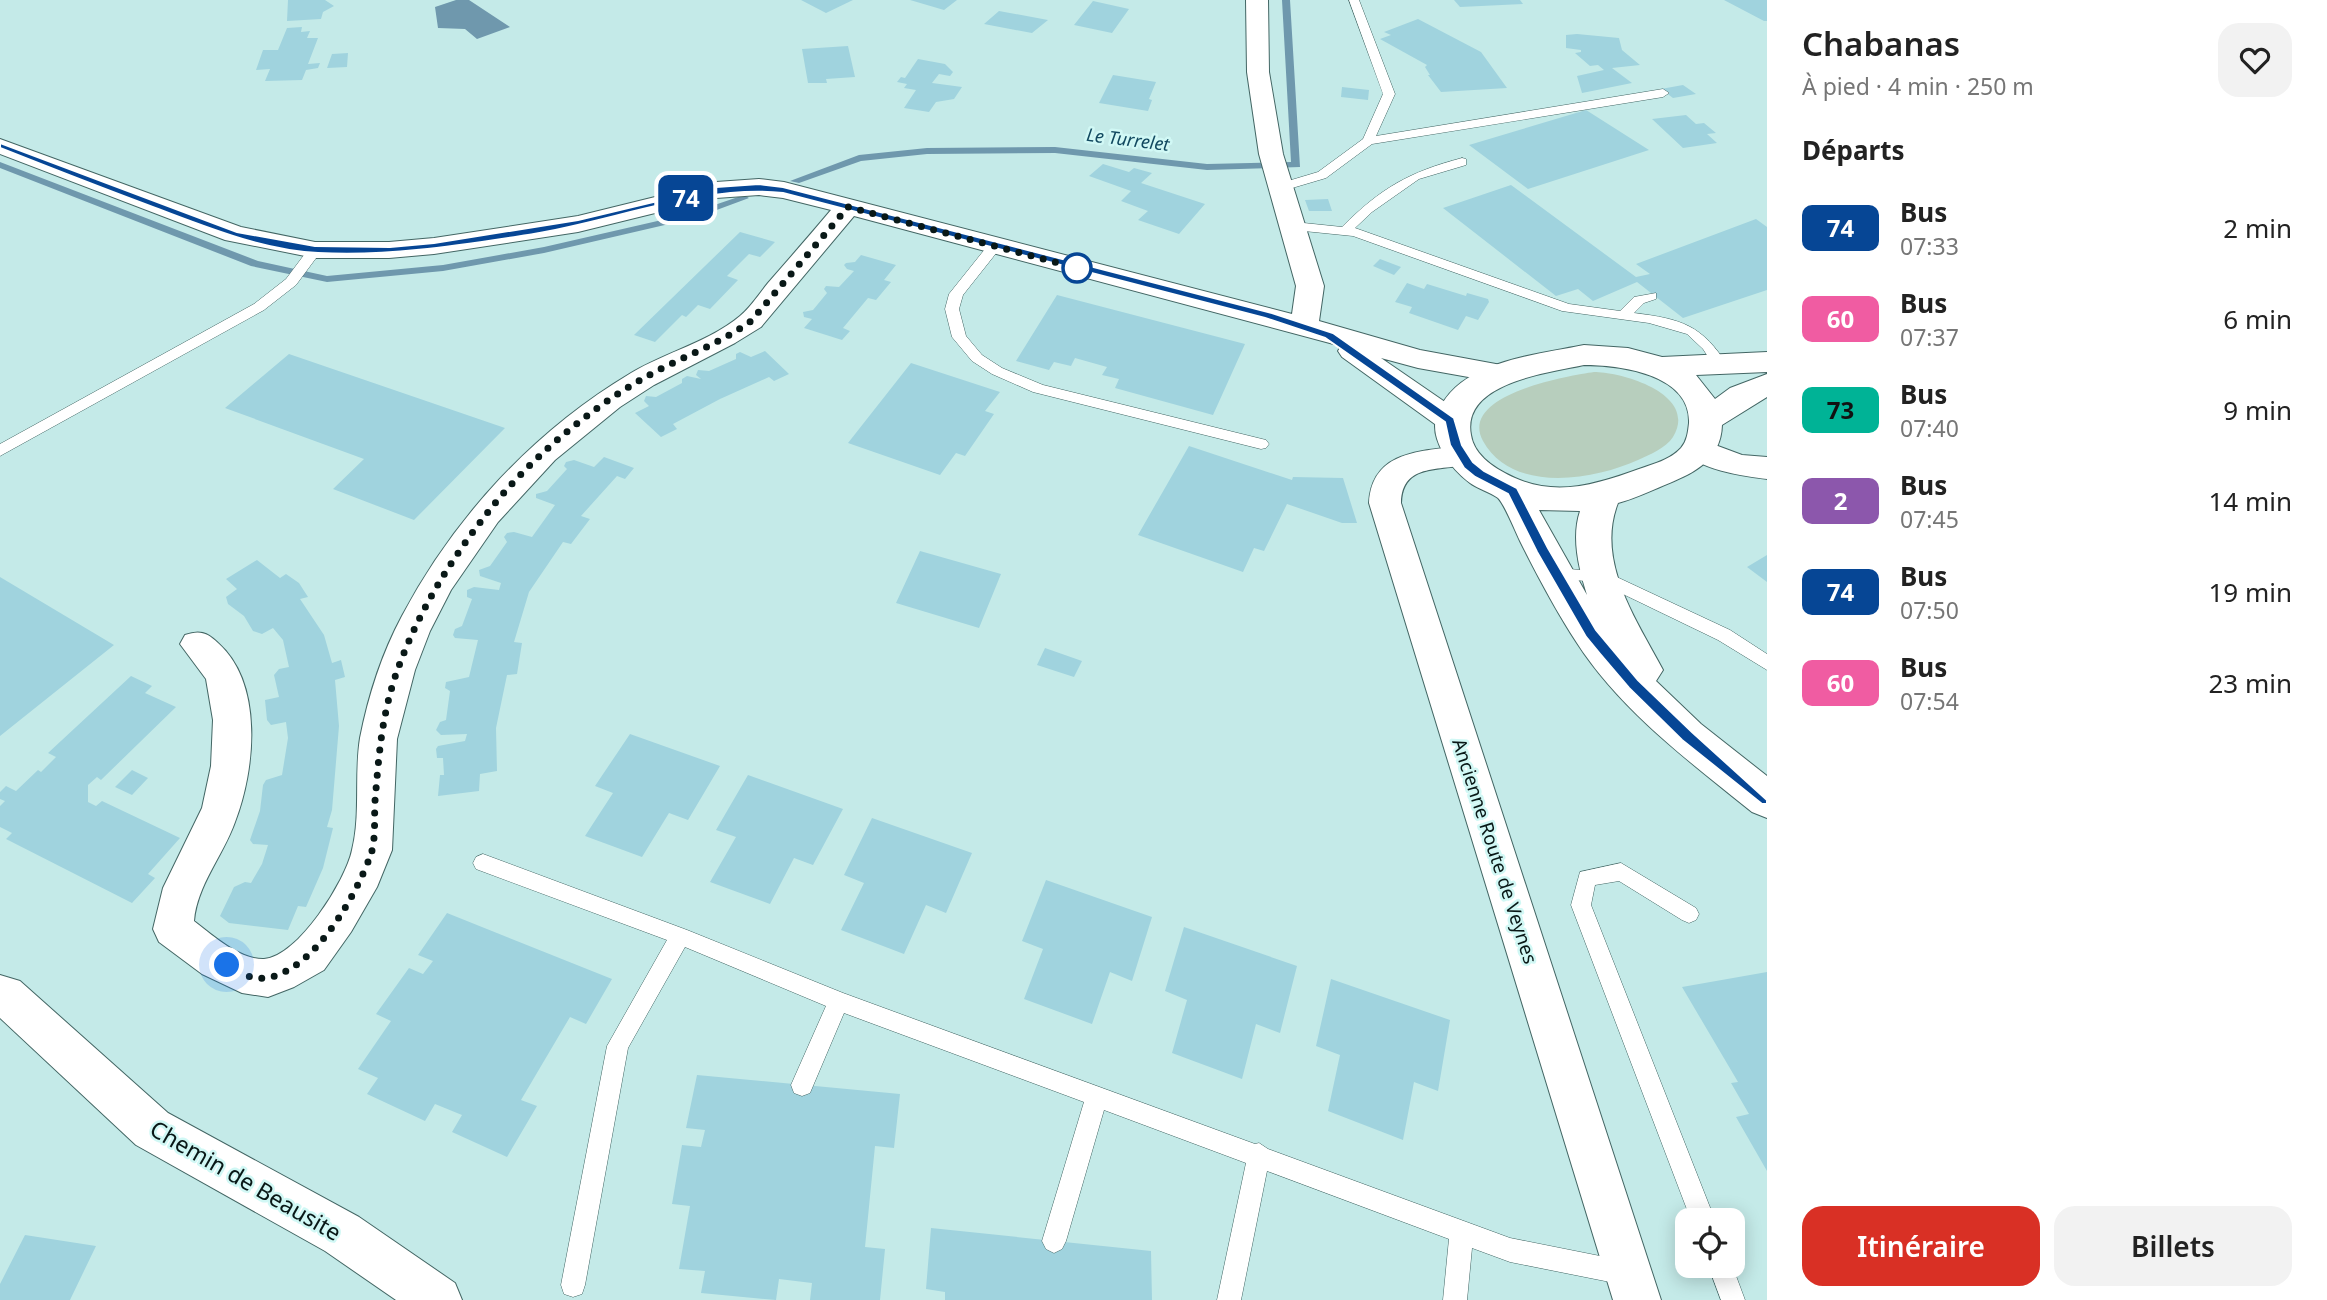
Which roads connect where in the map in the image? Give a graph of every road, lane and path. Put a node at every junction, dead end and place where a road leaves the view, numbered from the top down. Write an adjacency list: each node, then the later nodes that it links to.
1 (1257, 0): 7 (street)
2 (1354, 0): 4 (lane)
3 (1663, 93): 4 (lane)
4 (1368, 141): 7 (lane)
5 (0, 146): 12 (street)
6 (1462, 162): 10 (lane)
7 (1277, 173): 9 (street)
8 (848, 207): 11 (street); 12 (street); 31 (street)
9 (1294, 226): 10 (lane); 15 (street)
10 (1345, 231): 14 (lane)
11 (994, 247): 15 (street); 23 (lane)
12 (311, 256): 24 (lane)
13 (1651, 296): 14 (lane)
14 (1624, 315): 17 (lane)
15 (1317, 331): 19 (street); 21 (street)
16 (1767, 362): 17 (main road)
17 (1721, 366): 18 (main road)
18 (1657, 367): 19 (main road); 22 (main road)
19 (1502, 374): 21 (main road)
20 (1767, 384): 22 (main road)
21 (1450, 420): 25 (main road)
22 (1703, 434): 26 (street); 28 (main road)
23 (1261, 444)
24 (0, 451)
25 (1463, 456): 27 (main road); 48 (street, Ancienne Route de Veynes)
26 (1767, 468)
27 (1513, 491): 28 (main road); 29 (main road)
28 (1604, 495): 30 (main road)
29 (1556, 574): 30 (lane); 33 (main road)
30 (1600, 576): 32 (lane); 33 (main road)
31 (197, 643)
32 (1767, 663)
33 (1687, 736): 34 (main road)
34 (1767, 800)
35 (483, 863): 37 (lane)
36 (1689, 914): 43 (lane)
37 (680, 936): 39 (lane); 47 (lane)
38 (0, 994): 49 (street, Chemin de Beausite)
39 (839, 1001): 40 (lane); 41 (lane)
40 (802, 1085)
41 (1097, 1096): 42 (lane); 45 (lane)
42 (1259, 1154): 44 (lane); 50 (lane)
43 (1698, 1208)
44 (1462, 1231): 48 (lane); 51 (lane)
45 (1055, 1241)
46 (1725, 1278): 52 (lane)
47 (573, 1285)
48 (1633, 1287)
49 (438, 1300)
50 (1229, 1300)
51 (1455, 1300)
52 (1733, 1300)

